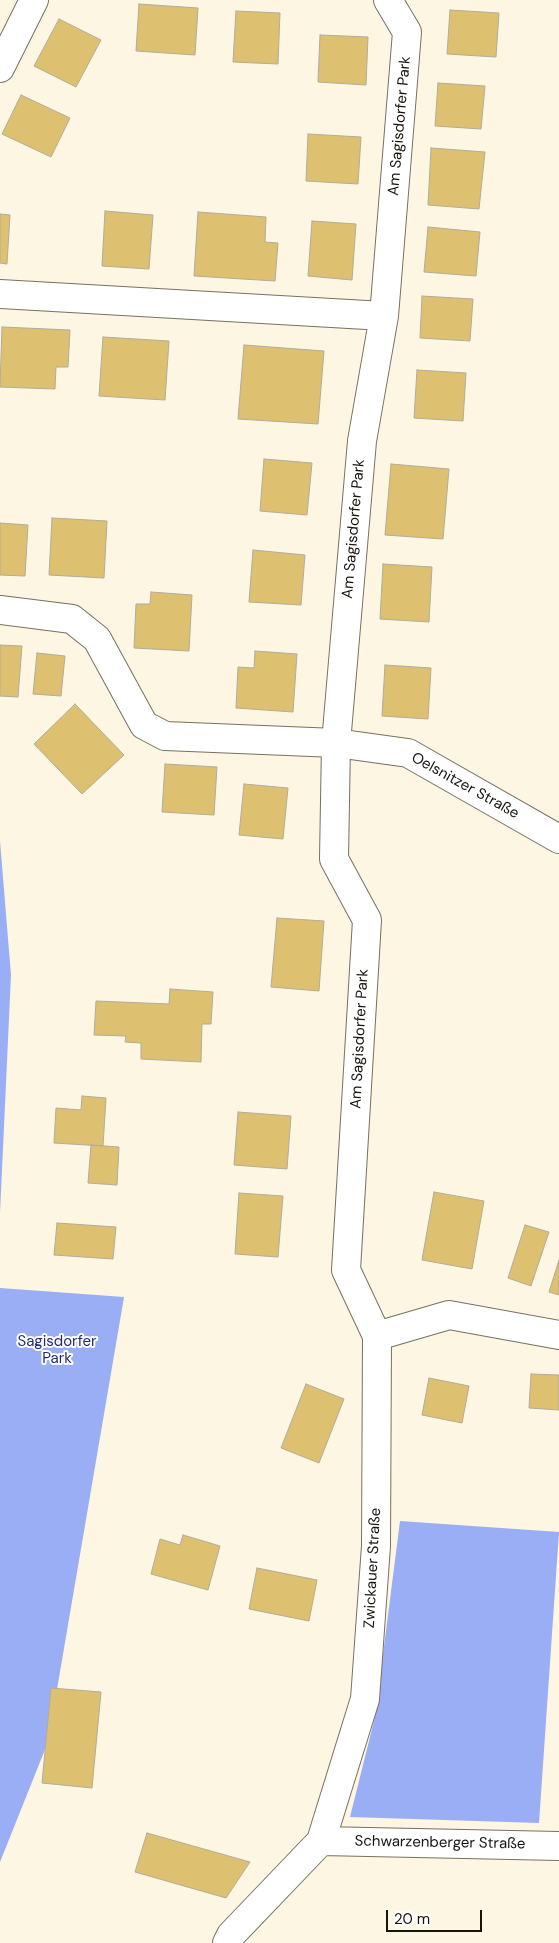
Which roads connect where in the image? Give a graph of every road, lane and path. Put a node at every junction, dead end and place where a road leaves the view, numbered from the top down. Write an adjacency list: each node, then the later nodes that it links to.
1 (34, 0): 3 (street)
2 (388, 0): 5 (street, Am Sagisdorfer Park)
3 (0, 68)
4 (0, 294): 5 (street)
5 (384, 316): 7 (street, Am Sagisdorfer Park)
6 (0, 610): 7 (street)
7 (336, 743): 8 (street, Oelsnitzer Straße); 10 (street, Am Sagisdorfer Park)
8 (559, 839)
9 (559, 1335): 10 (street)
10 (378, 1336): 11 (street, Zwickauer Straße)
11 (321, 1840): 12 (street, Schwarzenberger Straße); 13 (street, Zwickauer Straße)
12 (559, 1846)
13 (227, 1943)

